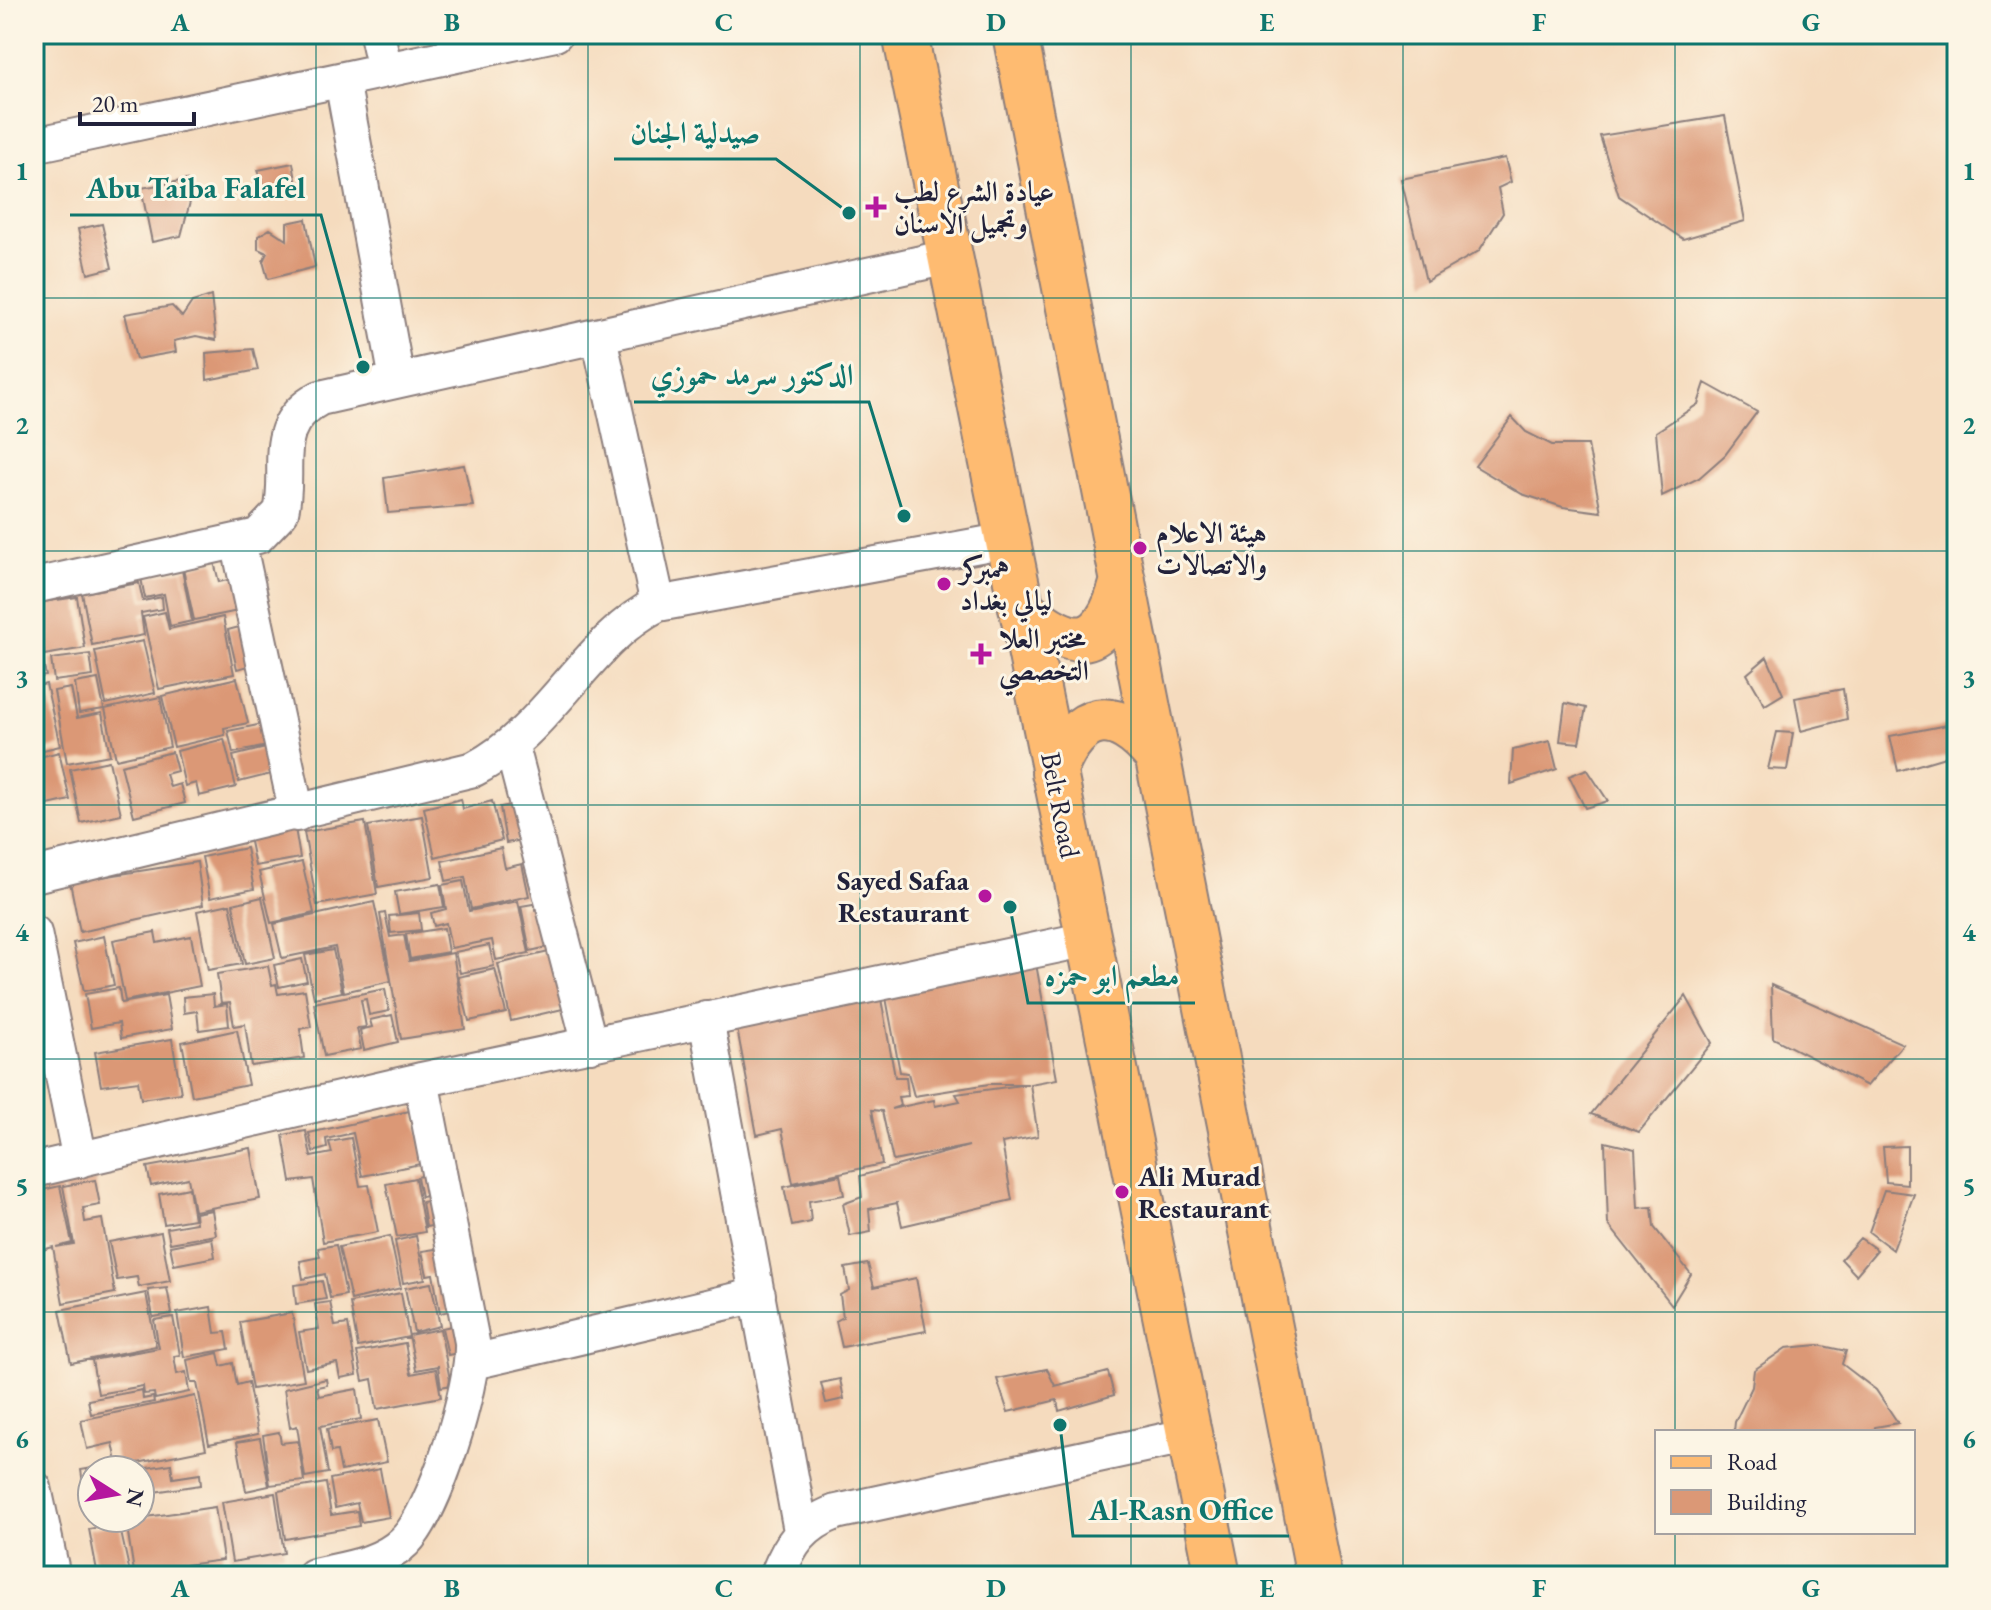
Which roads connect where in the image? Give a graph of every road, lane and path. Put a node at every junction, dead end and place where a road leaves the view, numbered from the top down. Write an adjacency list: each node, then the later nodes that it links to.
1 (377, 34): 5 (street)
2 (555, 34): 5 (street)
3 (905, 34): 8 (main road, Belt Road)
4 (1015, 34): 13 (main road)
5 (385, 70): 6 (street)
6 (342, 80): 7 (street); 10 (street)
7 (34, 145)
8 (948, 257): 9 (street); 11 (main road, Belt Road)
9 (599, 337): 10 (street); 15 (street)
10 (397, 380): 12 (street)
11 (1007, 540): 15 (street); 16 (main road, Belt Road)
12 (238, 541): 14 (street); 20 (street)
13 (1123, 580): 16 (main road); 18 (main road)
14 (34, 586)
15 (658, 604): 17 (street)
16 (1021, 608): 19 (main road, Belt Road)
17 (512, 747): 20 (street); 25 (street)
18 (1157, 756): 19 (main road); 40 (main road)
19 (1054, 773): 23 (main road, Belt Road)
20 (297, 814): 21 (street)
21 (34, 875)
22 (34, 933): 27 (street)
23 (1088, 939): 24 (street); 31 (main road, Belt Road)
24 (706, 1019): 25 (street); 29 (street)
25 (590, 1045): 26 (street)
26 (421, 1080): 27 (street); 30 (street)
27 (80, 1160): 28 (street)
28 (34, 1170)
29 (758, 1295): 30 (street); 33 (street)
30 (473, 1362): 34 (street)
31 (1190, 1435): 33 (street); 39 (main road, Belt Road)
32 (34, 1488): 35 (street)
33 (801, 1531): 38 (street)
34 (404, 1543): 36 (street); 37 (street)
35 (53, 1576)
36 (314, 1576)
37 (411, 1576)
38 (777, 1576)
39 (1218, 1576)
40 (1319, 1576)

